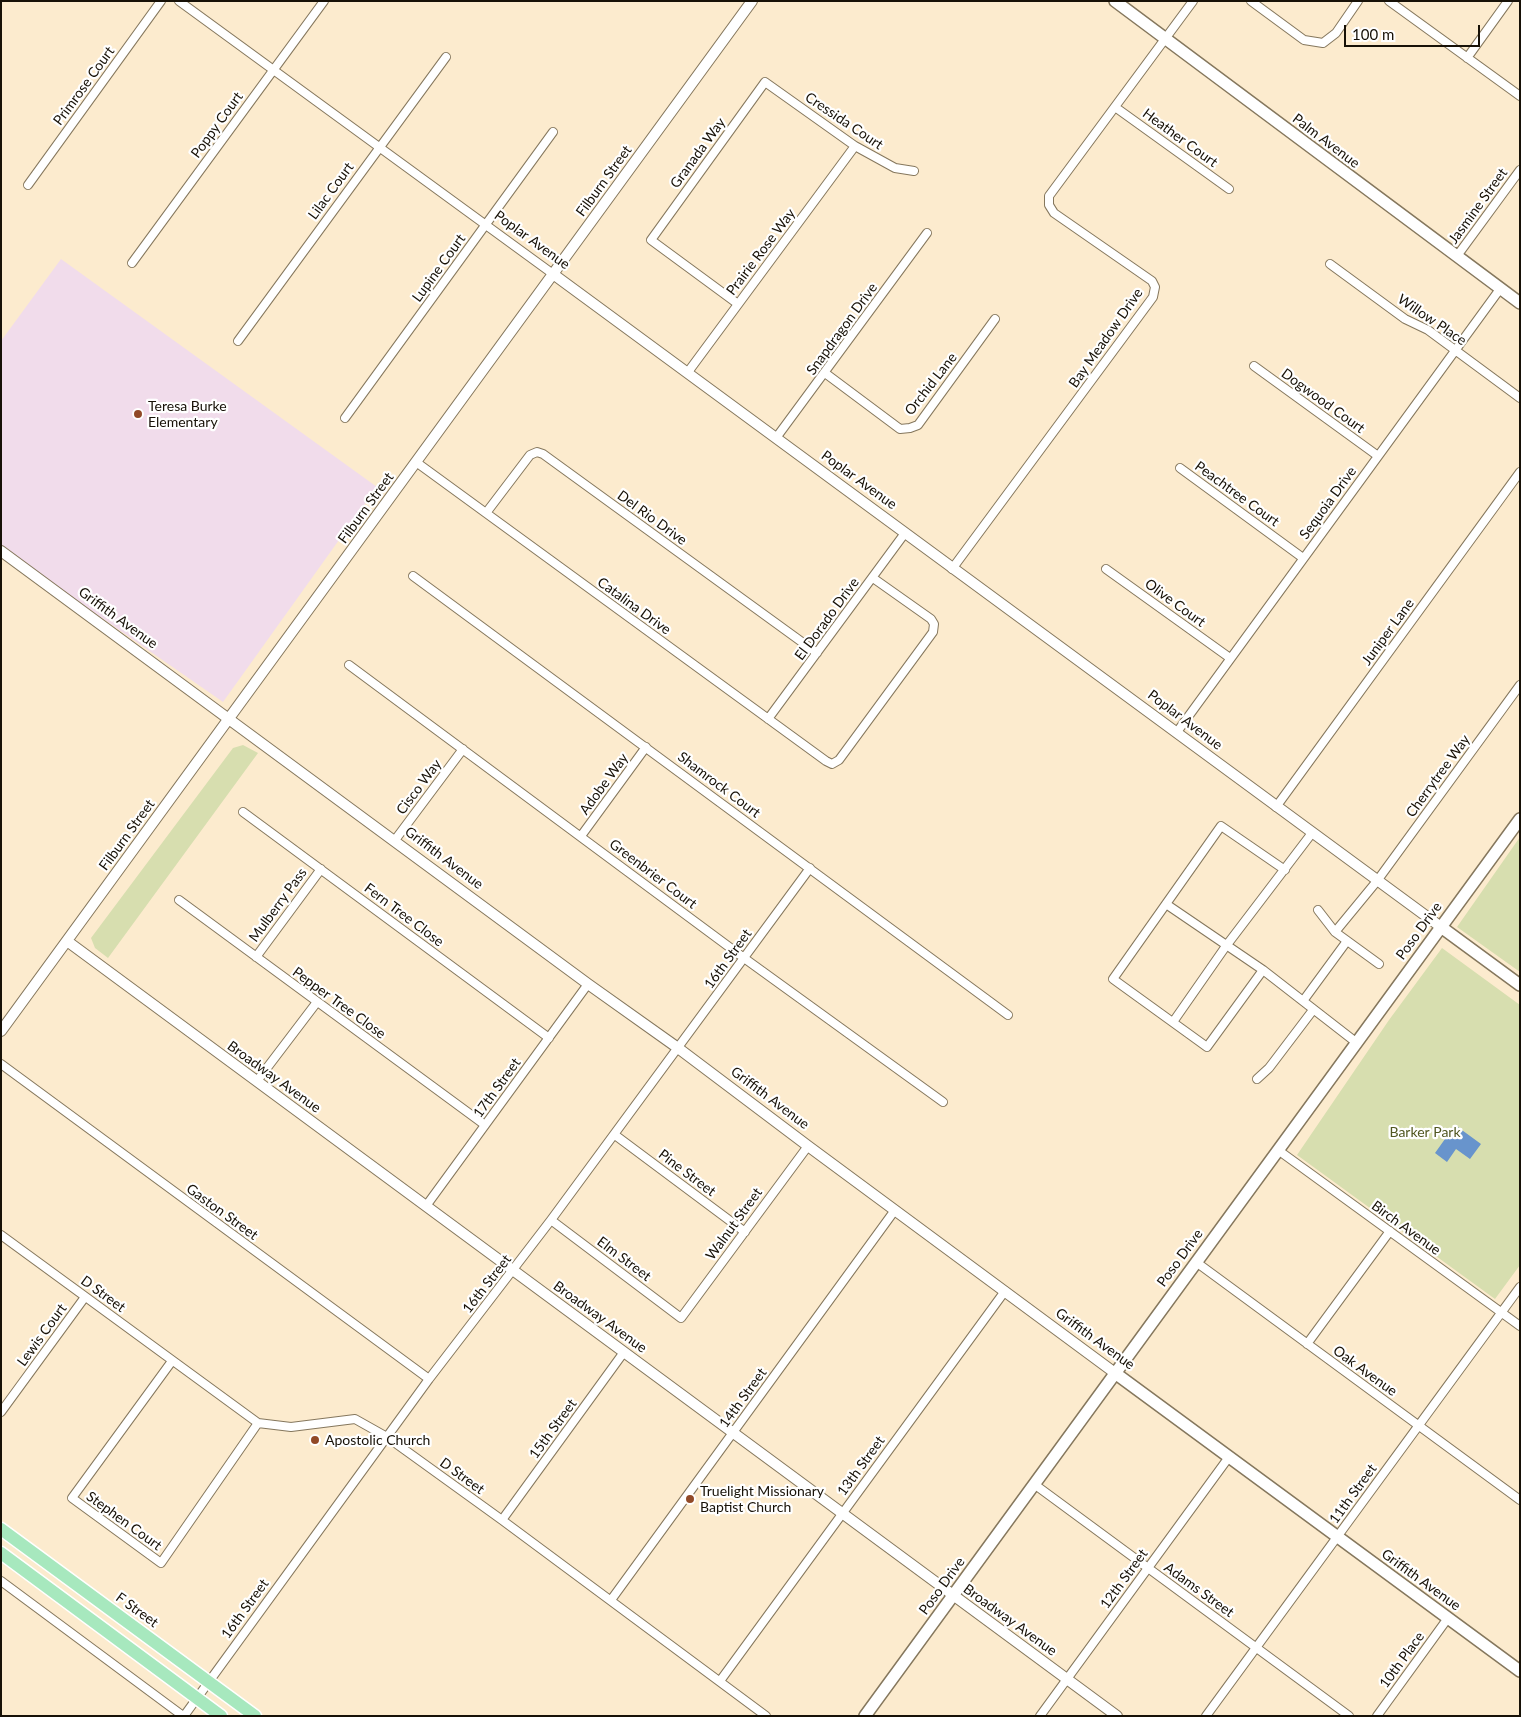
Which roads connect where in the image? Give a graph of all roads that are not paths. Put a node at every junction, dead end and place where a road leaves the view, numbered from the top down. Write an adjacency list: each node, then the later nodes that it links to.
1 (161, 1): 23 (street, Primrose Court)
2 (179, 1): 14 (street, Poplar Avenue)
3 (324, 1): 14 (street, Poppy Court)
4 (752, 1): 30 (street, Filburn Street)
5 (1115, 1): 11 (main road, Palm Avenue)
6 (1193, 1): 11 (street, Bay Meadow Drive)
7 (1250, 1): 8 (street)
8 (1358, 1)
9 (1390, 1): 13 (street)
10 (1508, 1): 13 (street)
11 (1166, 38): 17 (street, Bay Meadow Drive); 27 (main road, Palm Avenue)
12 (446, 57): 20 (street, Lilac Court)
13 (1467, 58): 16 (street)
14 (272, 70): 20 (street, Poplar Avenue); 28 (street, Poppy Court)
15 (766, 82): 19 (street, Cressida Court); 33 (street, Granada Way)
16 (1520, 96)
17 (1115, 107): 24 (street, Heather Court); 51 (street, Bay Meadow Drive)
18 (552, 132): 25 (street, Lupine Court)
19 (855, 146): 22 (street, Cressida Court); 33 (street, Prairie Rose Way)
20 (378, 148): 25 (street, Poplar Avenue); 35 (street, Lilac Court)
21 (1520, 170): 27 (street, Jasmine Street)
22 (914, 171)
23 (28, 184)
24 (1229, 189)
25 (486, 226): 30 (street, Poplar Avenue); 41 (street, Lupine Court)
26 (927, 233): 39 (street, Snapdragon Drive)
27 (1457, 256): 31 (main road, Palm Avenue)
28 (132, 263)
29 (1330, 264): 36 (street, Willow Place)
30 (553, 274): 38 (street, Poplar Avenue); 44 (street, Filburn Street)
31 (1500, 289): 32 (main road, Palm Avenue); 36 (street, Sequoia Drive)
32 (1520, 303)
33 (738, 304): 38 (street, Prairie Rose Way)
34 (995, 319): 39 (street, Orchid Lane)
35 (238, 341)
36 (1455, 350): 40 (street, Willow Place); 43 (street, Sequoia Drive)
37 (1254, 366): 43 (street, Dogwood Court)
38 (688, 372): 42 (street, Poplar Avenue)
39 (825, 373): 42 (street, Snapdragon Drive)
40 (1520, 398)
41 (345, 418)
42 (776, 438): 48 (street, Poplar Avenue)
43 (1378, 456): 50 (street, Sequoia Drive)
44 (416, 462): 47 (street, Catalina Drive); 59 (street, Filburn Street)
45 (1180, 468): 50 (street, Peachtree Court)
46 (1520, 472): 64 (street, Juniper Lane)
47 (486, 513): 55 (street, Del Rio Drive); 60 (street, Catalina Drive)
48 (905, 533): 51 (street, Poplar Avenue); 54 (street, El Dorado Drive)
49 (1, 551): 59 (street, Griffith Avenue)
50 (1303, 558): 56 (street, Sequoia Drive)
51 (952, 568): 61 (street, Poplar Avenue)
52 (1106, 569): 56 (street, Olive Court)
53 (414, 576): 62 (street, Shamrock Court)
54 (873, 578): 55 (street, El Dorado Drive); 60 (street, Catalina Drive)
55 (817, 653): 60 (street, El Dorado Drive)
56 (1230, 658): 61 (street, Sequoia Drive)
57 (349, 665): 63 (street, Greenbrier Court)
58 (1520, 685): 73 (street, Cherrytree Way)
59 (229, 719): 69 (street, Griffith Avenue); 79 (street, Filburn Street)
60 (768, 720)
61 (1177, 732): 64 (street, Poplar Avenue)
62 (646, 747): 68 (street, Adobe Way); 70 (street, Shamrock Court)
63 (463, 749): 68 (street, Greenbrier Court); 69 (street, Cisco Way)
64 (1276, 807): 67 (street, Poplar Avenue)
65 (243, 812): 71 (street, Fern Tree Close)
66 (1520, 819): 77 (main road, Poso Drive)
67 (1312, 833): 72 (street); 73 (street, Poplar Avenue)
68 (582, 836): 83 (street, Greenbrier Court)
69 (395, 840): 86 (street, Griffith Avenue)
70 (810, 868): 83 (street, 16th Street); 91 (street, Shamrock Court)
71 (321, 869): 82 (street, Mulberry Pass); 94 (street, Fern Tree Close)
72 (1285, 870): 75 (street); 81 (street)
73 (1377, 880): 77 (street, Poplar Avenue); 78 (street, Cherrytree Way)
74 (179, 900): 82 (street, Pepper Tree Close)
75 (1166, 904): 81 (street); 92 (street)
76 (1318, 910): 78 (street)
77 (1441, 927): 87 (main road, Poplar Avenue); 95 (main road, Poso Drive)
78 (1335, 932): 80 (street)
79 (67, 941): 93 (street, Filburn Street); 99 (street, Broadway Avenue)
80 (1347, 941): 84 (street); 88 (street)
81 (1226, 946): 85 (street); 92 (street)
82 (256, 957): 89 (street, Pepper Tree Close)
83 (744, 958): 96 (street, 16th Street); 100 (street, Greenbrier Court)
84 (1380, 964)
85 (1263, 970): 88 (street); 92 (street)
86 (588, 984): 94 (street, 17th Street); 96 (street, Griffith Avenue)
87 (1520, 985)
88 (1303, 1000): 90 (street)
89 (317, 1002): 99 (street); 101 (street, Pepper Tree Close)
90 (1313, 1010): 95 (street); 98 (street)
91 (1008, 1015)
92 (1174, 1022)
93 (1, 1031)
94 (549, 1038): 101 (street, 17th Street)
95 (1356, 1043): 104 (main road, Poso Drive)
96 (678, 1048): 102 (street, 16th Street); 103 (street, Griffith Avenue)
97 (1, 1064): 123 (street, Gaston Street)
98 (1257, 1079)
99 (257, 1081): 105 (street, Broadway Avenue)
100 (943, 1102)
101 (485, 1125): 105 (street, 17th Street)
102 (615, 1135): 107 (street, 16th Street); 109 (street, Pine Street)
103 (808, 1146): 106 (street, Griffith Avenue); 109 (street, Walnut Street)
104 (1278, 1150): 108 (street, Birch Avenue); 111 (main road, Poso Drive)
105 (426, 1206): 112 (street, Broadway Avenue)
106 (895, 1210): 114 (street, Griffith Avenue); 127 (street, 14th Street)
107 (551, 1220): 112 (street, 16th Street); 117 (street, Elm Street)
108 (1390, 1231): 116 (street, Birch Avenue); 119 (street)
109 (745, 1232): 117 (street, Walnut Street)
110 (1, 1235): 115 (street, D Street)
111 (1196, 1262): 119 (street, Oak Avenue); 122 (main road, Poso Drive)
112 (513, 1271): 120 (street, Broadway Avenue); 123 (street, 16th Street)
113 (1520, 1287): 116 (street, 11th Street)
114 (1005, 1291): 122 (street, Griffith Avenue); 132 (street, 13th Street)
115 (85, 1297): 121 (street, D Street); 124 (street, Lewis Court)
116 (1502, 1312): 118 (street, Birch Avenue); 126 (street, 11th Street)
117 (681, 1318)
118 (1520, 1326)
119 (1307, 1344): 126 (street, Oak Avenue)
120 (624, 1352): 127 (street, Broadway Avenue); 133 (street, 15th Street)
121 (172, 1361): 125 (street, D Street); 125 (street, Stephen Court)
122 (1115, 1373): 129 (main road, Griffith Avenue); 130 (main road, Poso Drive)
123 (429, 1379): 128 (street, 16th Street)
124 (1, 1412)
125 (258, 1423): 128 (street, D Street)
126 (1418, 1425): 131 (street, Oak Avenue); 135 (street, 11th Street)
127 (733, 1433): 132 (street, Broadway Avenue); 140 (street, 14th Street)
128 (386, 1437): 133 (street, D Street); 146 (street, 16th Street)
129 (1229, 1457): 135 (main road, Griffith Avenue); 137 (street, 12th Street)
130 (1034, 1484): 137 (street, Adams Street); 139 (main road, Poso Drive)
131 (1520, 1500)
132 (842, 1513): 139 (street, Broadway Avenue); 145 (street, 13th Street)
133 (502, 1520): 140 (street, D Street)
134 (1, 1529): 146 (main road, F Street)
135 (1337, 1536): 141 (main road, Griffith Avenue); 142 (street, 11th Street)
136 (1, 1553): 147 (main road)
137 (1148, 1568): 142 (street, Adams Street); 144 (street, 12th Street)
138 (1, 1581): 148 (street)
139 (953, 1595): 144 (street, Broadway Avenue); 152 (main road, Poso Drive)
140 (611, 1600): 145 (street, D Street)
141 (1448, 1618): 143 (main road, Griffith Avenue); 157 (street, 10th Place)
142 (1256, 1648): 155 (street, 11th Street); 156 (street, Adams Street)
143 (1520, 1671)
144 (1067, 1679): 153 (street, 12th Street); 154 (street, Broadway Avenue)
145 (720, 1681): 151 (street, D Street)
146 (208, 1682): 147 (street, 16th Street); 150 (main road, F Street)
147 (197, 1698): 148 (street, 16th Street); 149 (main road)
148 (184, 1716)
149 (221, 1716)
150 (254, 1716)
151 (766, 1716)
152 (865, 1716)
153 (1040, 1716)
154 (1116, 1716)
155 (1206, 1716)
156 (1349, 1716)
157 (1377, 1716)

